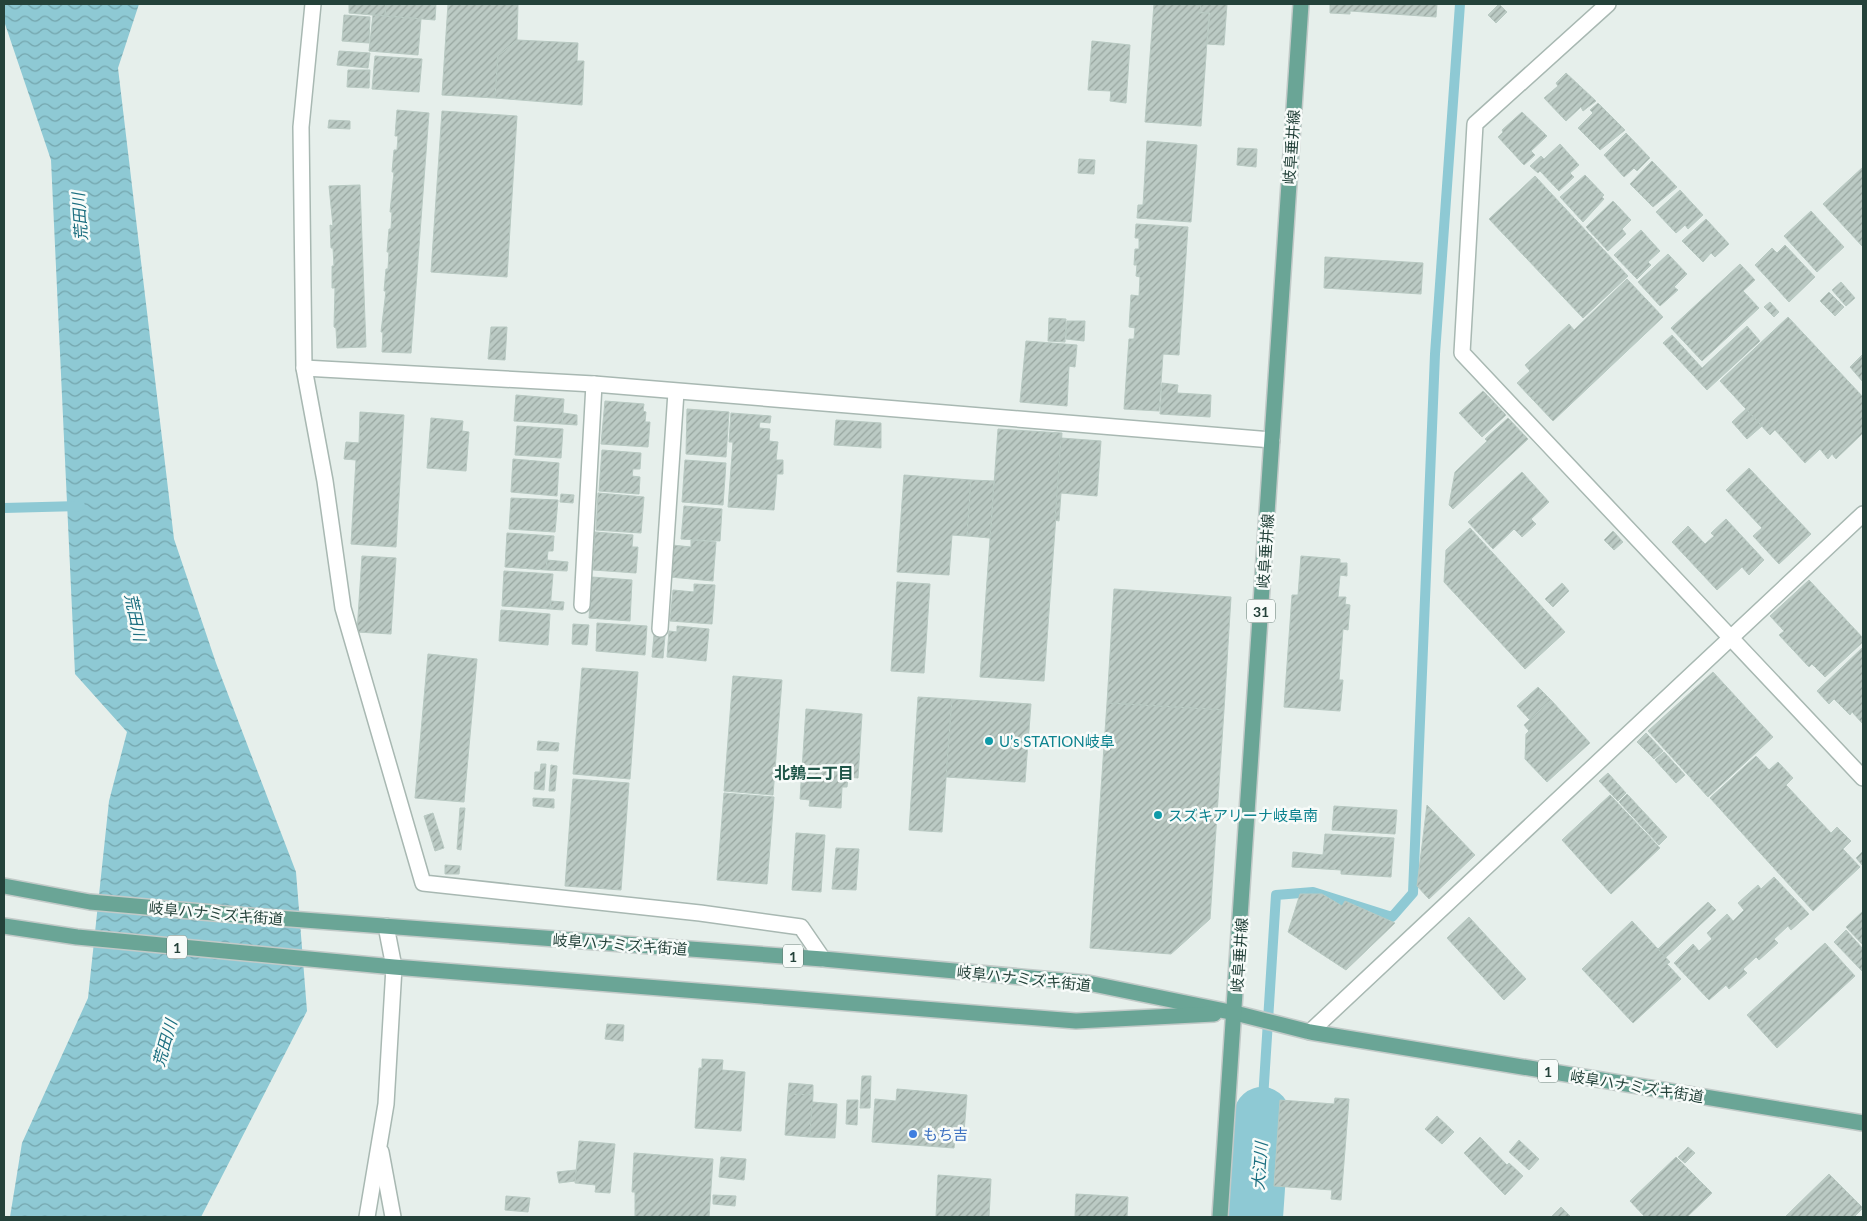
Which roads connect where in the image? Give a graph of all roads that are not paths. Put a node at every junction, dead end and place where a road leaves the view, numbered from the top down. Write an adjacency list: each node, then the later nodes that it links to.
1 (313, 4): 4 (street)
2 (1300, 4): 7 (main road, 岐阜垂井線 / 31)
3 (1608, 4): 11 (street)
4 (304, 368): 5 (street); 16 (street)
5 (594, 384): 6 (street); 9 (street)
6 (676, 392): 7 (street); 10 (street)
7 (1272, 440): 18 (main road, 岐阜垂井線 / 31)
8 (1863, 514): 11 (street)
9 (582, 605)
10 (660, 629)
11 (1730, 637): 12 (street); 19 (street)
12 (1863, 778)
13 (4, 886): 15 (main road, 岐阜ハナミズキ街道 / 1)
14 (4, 926): 17 (main road, 岐阜ハナミズキ街道 / 1)
15 (386, 926): 16 (main road, 岐阜ハナミズキ街道 / 1); 17 (street)
16 (823, 958): 18 (main road, 岐阜ハナミズキ街道 / 1)
17 (394, 967): 18 (main road, 岐阜ハナミズキ街道 / 1); 21 (street)
18 (1235, 1013): 19 (main road, 岐阜ハナミズキ街道 / 1); 24 (main road, 岐阜垂井線 / 31)
19 (1310, 1032): 20 (main road, 岐阜ハナミズキ街道 / 1)
20 (1863, 1122)
21 (380, 1142): 22 (street); 23 (street)
22 (367, 1217)
23 (393, 1217)
24 (1220, 1217)

